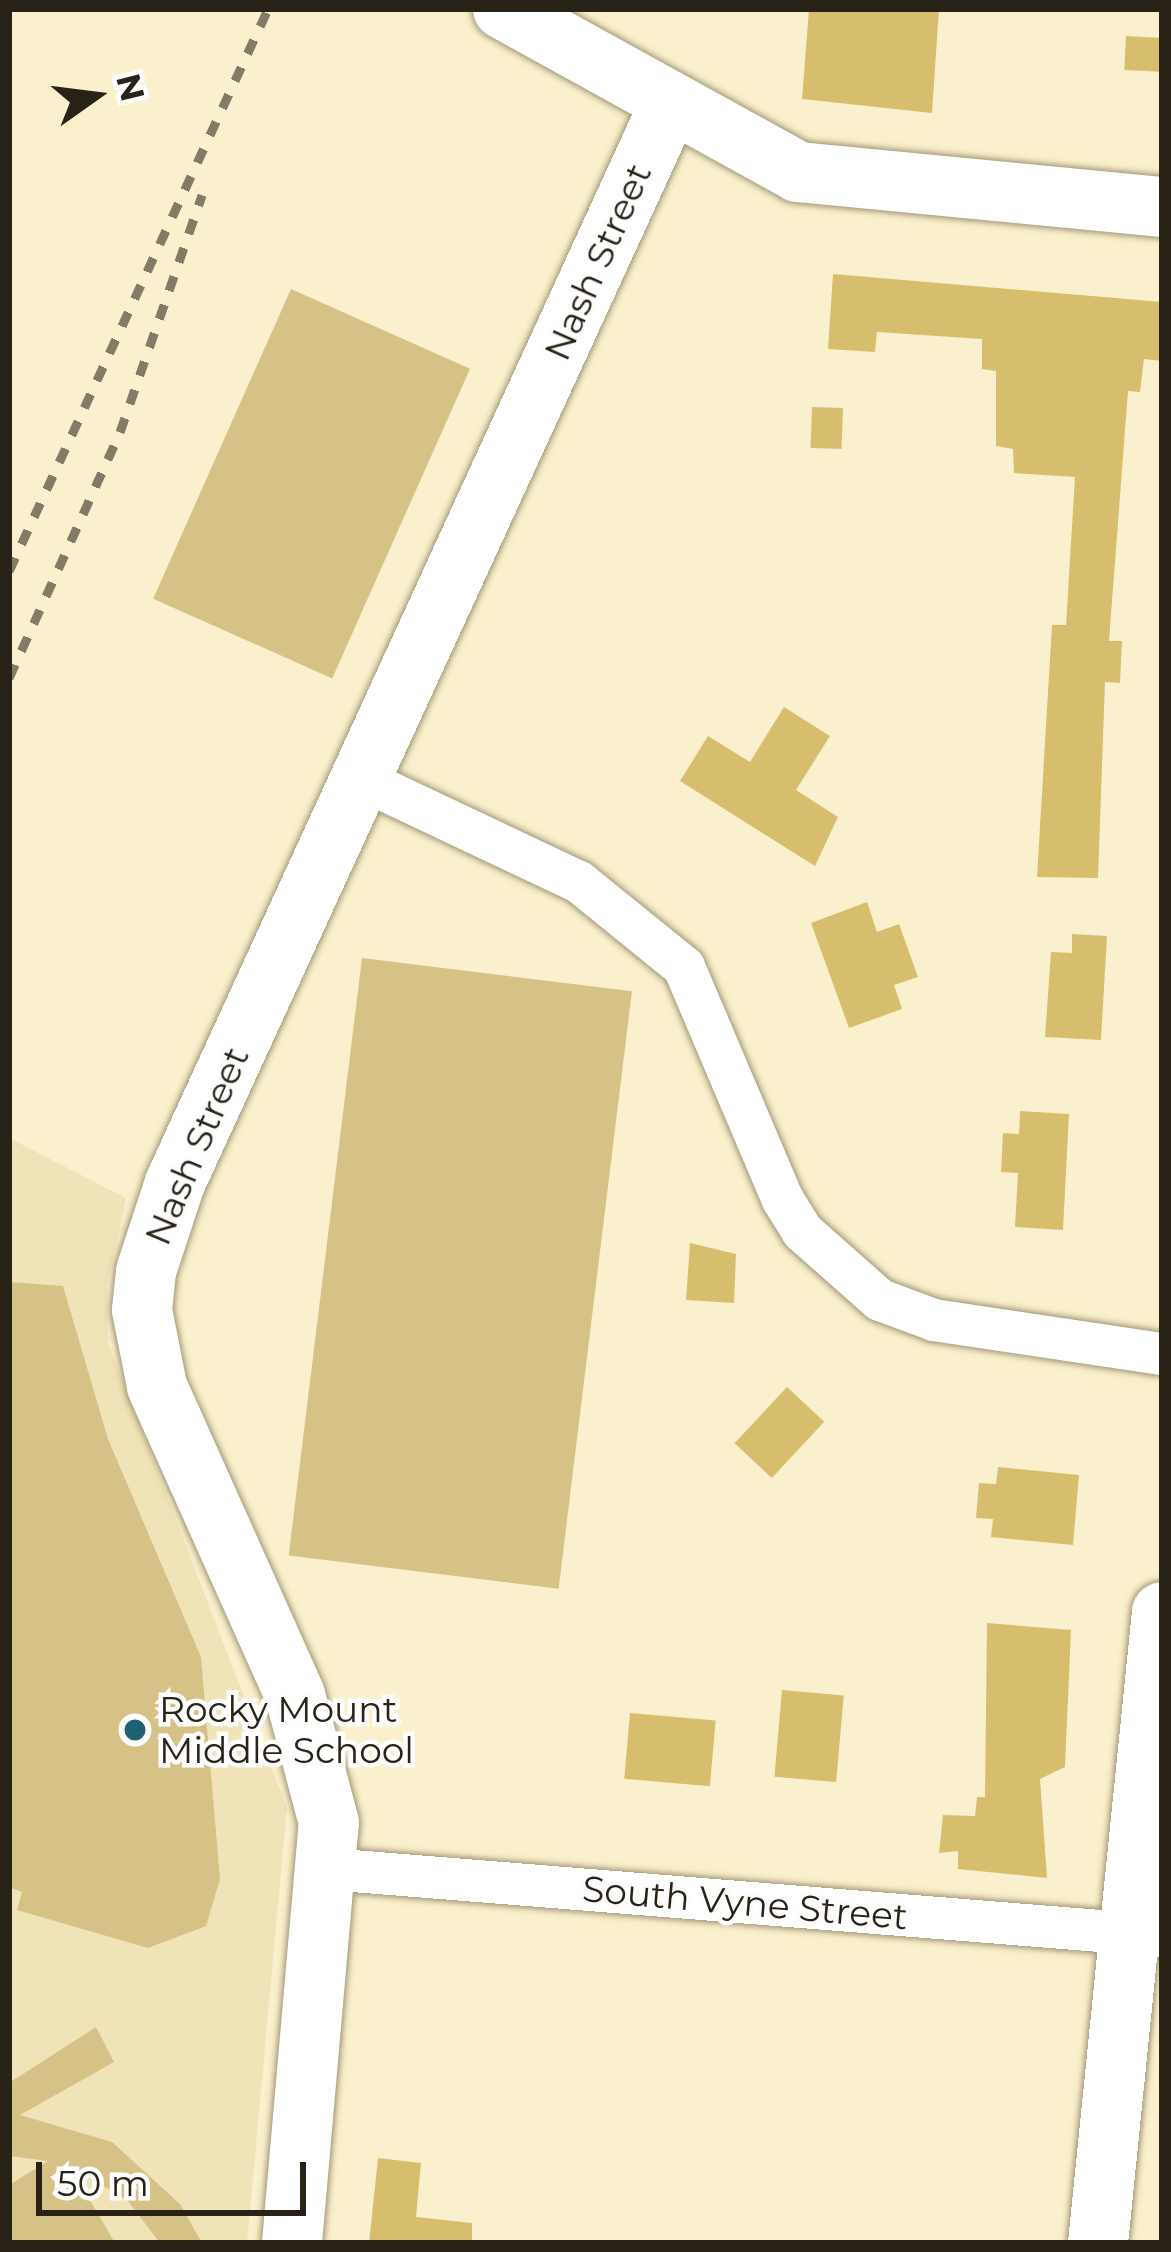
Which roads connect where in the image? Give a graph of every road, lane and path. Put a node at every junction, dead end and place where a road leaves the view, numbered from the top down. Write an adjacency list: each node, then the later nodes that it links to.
1 (503, 9): 2 (street)
2 (670, 104): 3 (street); 4 (street, Nash Street)
3 (1162, 207)
4 (362, 779): 5 (street); 7 (street, Nash Street)
5 (1162, 1354)
6 (1162, 1612): 8 (street)
7 (328, 1869): 8 (street, South Vyne Street); 9 (street, Nash Street)
8 (1146, 1934): 10 (street)
9 (292, 2243)
10 (1098, 2243)

